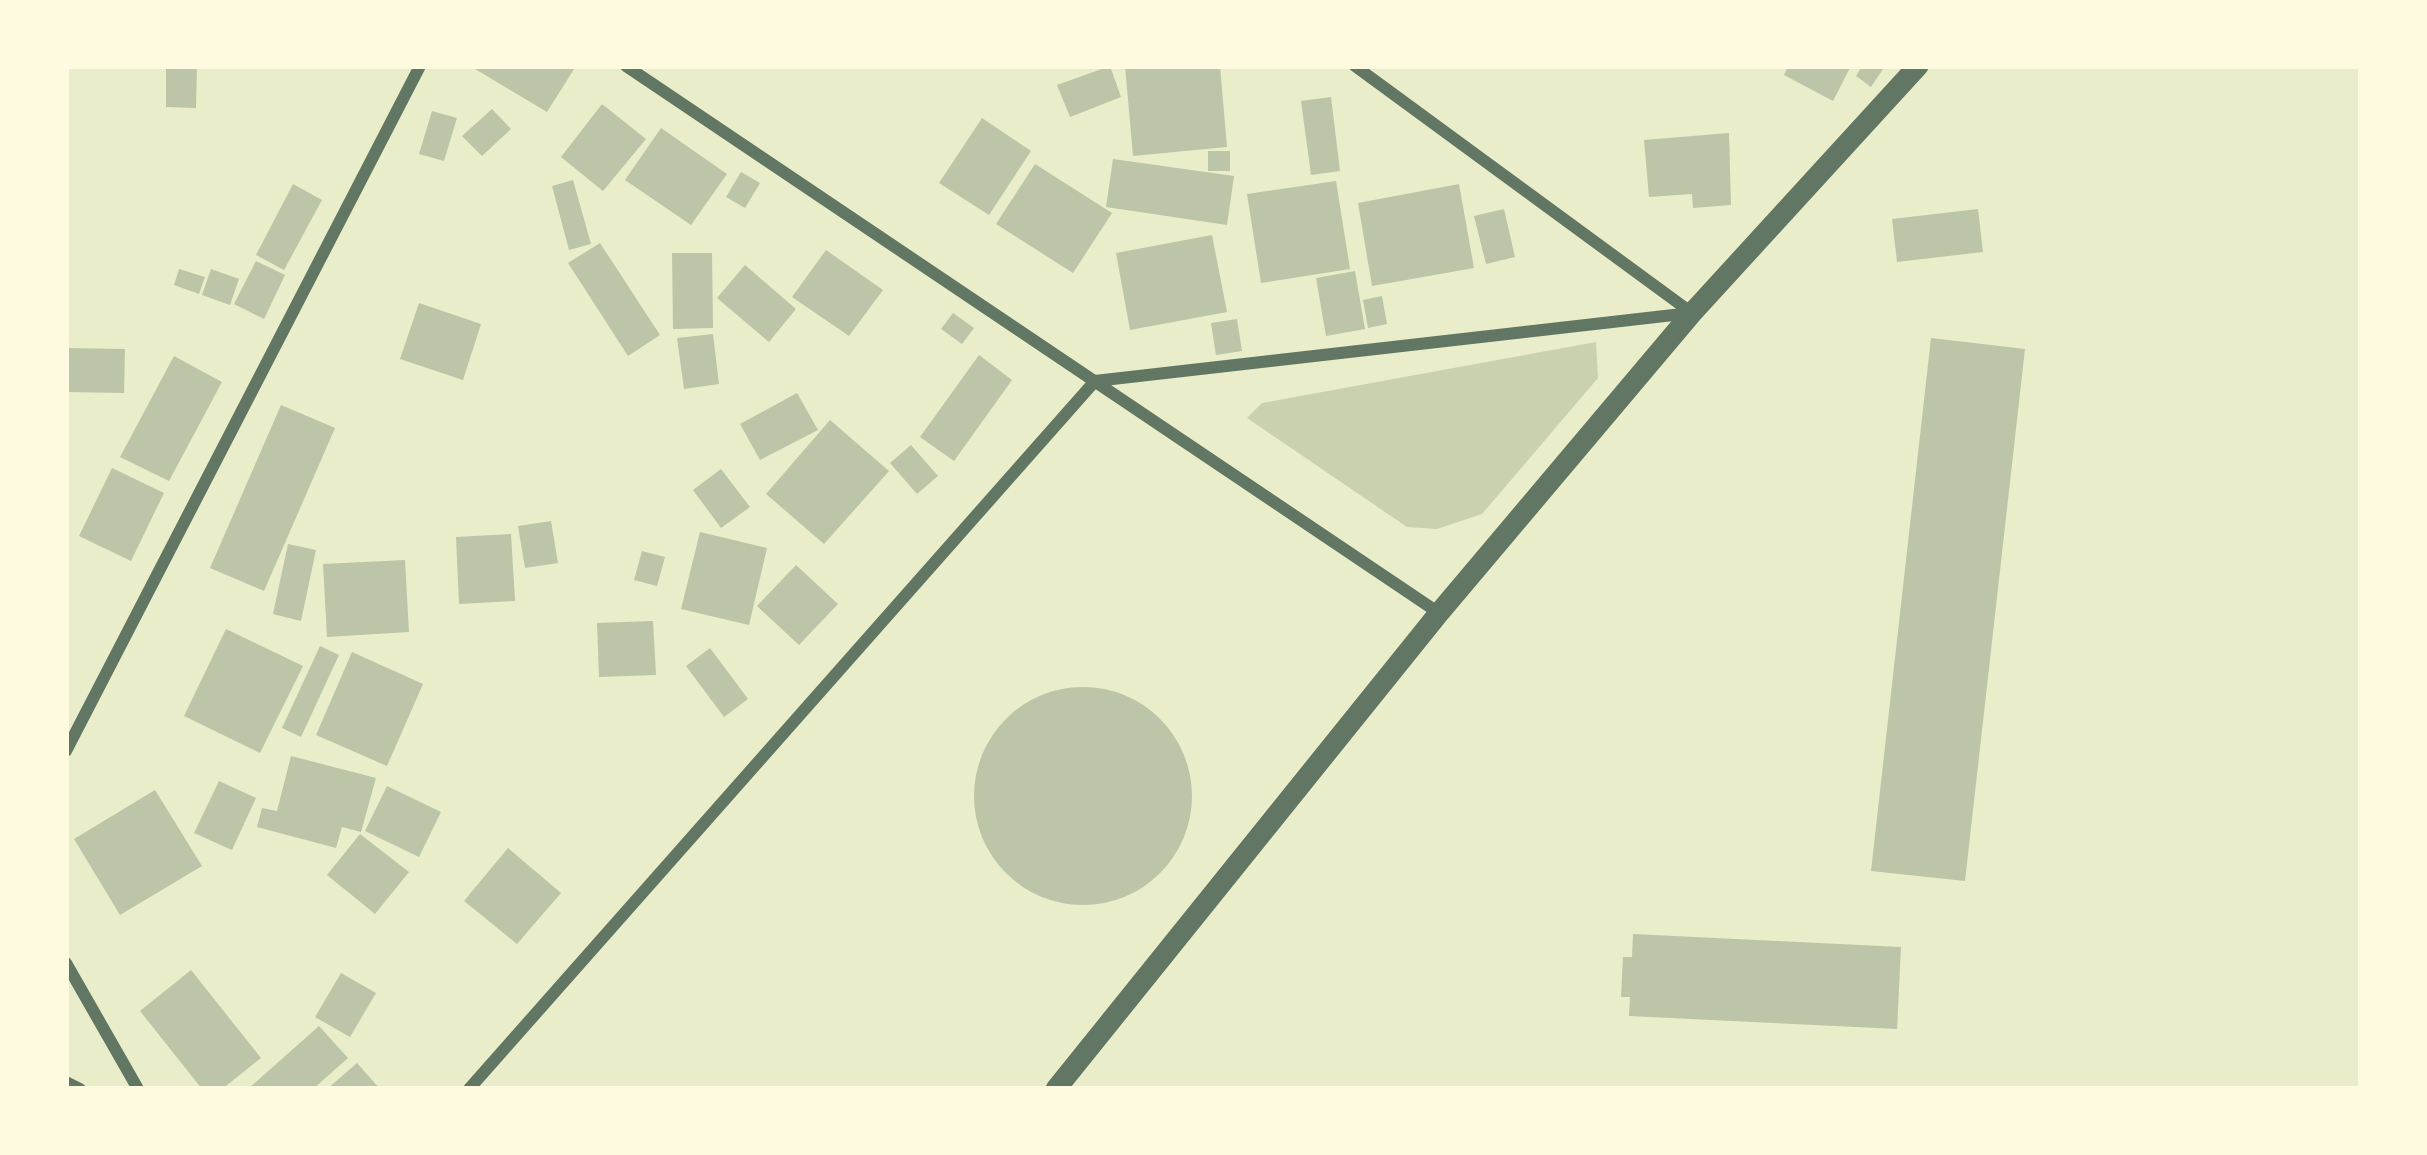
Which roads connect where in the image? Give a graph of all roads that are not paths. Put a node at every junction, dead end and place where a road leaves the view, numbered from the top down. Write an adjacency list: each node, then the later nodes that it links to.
1 (420, 66): 8 (street)
2 (626, 66): 6 (street)
3 (1355, 66): 5 (street)
4 (1918, 66): 5 (street)
5 (1692, 313): 6 (street); 7 (street)
6 (1095, 381): 7 (street); 13 (street)
7 (1439, 613): 14 (street)
8 (66, 751)
9 (66, 963): 12 (street)
10 (66, 1082): 11 (street)
11 (80, 1089)
12 (138, 1089)
13 (469, 1089)
14 (1056, 1089)

